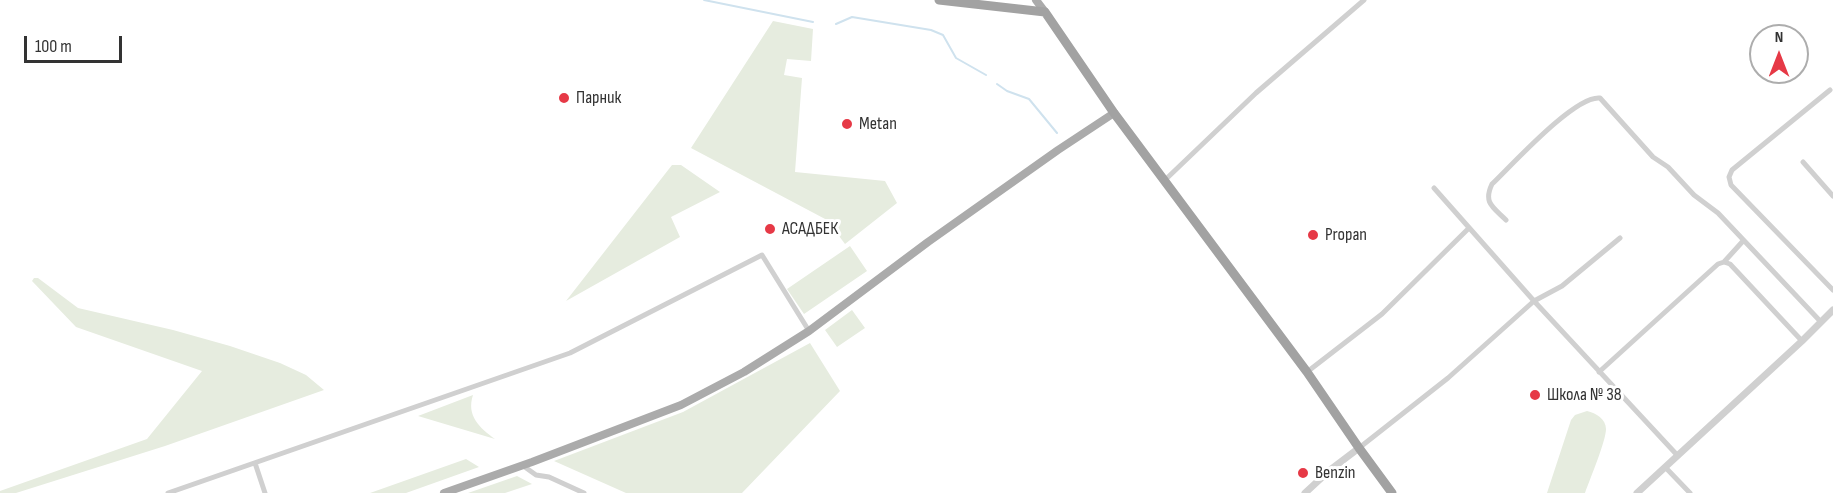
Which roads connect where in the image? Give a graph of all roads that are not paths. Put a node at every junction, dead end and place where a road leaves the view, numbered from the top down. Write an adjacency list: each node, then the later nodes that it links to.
1 (939, 0): 4 (highway)
2 (1036, 0): 4 (main road)
3 (1364, 0): 8 (street)
4 (1045, 12): 6 (highway)
5 (1830, 90): 16 (street)
6 (1114, 113): 8 (highway); 20 (main road)
7 (1803, 162): 10 (street)
8 (1165, 180): 22 (highway)
9 (1434, 188): 12 (street)
10 (1833, 196)
11 (1506, 220): 14 (street)
12 (1469, 228): 17 (street); 22 (street)
13 (1620, 238): 17 (street)
14 (1743, 241): 15 (street); 19 (street)
15 (1724, 262): 21 (street); 23 (street)
16 (1833, 290)
17 (1534, 301): 23 (street); 24 (street)
18 (1833, 310): 19 (street)
19 (1821, 322): 21 (street)
20 (809, 331): 26 (street); 27 (main road)
21 (1803, 341): 25 (street)
22 (1307, 372): 24 (highway)
23 (1599, 372): 25 (street)
24 (1359, 448): 33 (street); 34 (highway)
25 (1678, 456): 28 (street)
26 (255, 463): 29 (street); 30 (street)
27 (522, 465): 31 (main road); 32 (street)
28 (1666, 468): 35 (street); 36 (street)
29 (168, 493)
30 (266, 493)
31 (444, 493)
32 (584, 493)
33 (1305, 493)
34 (1392, 493)
35 (1637, 493)
36 (1690, 493)

